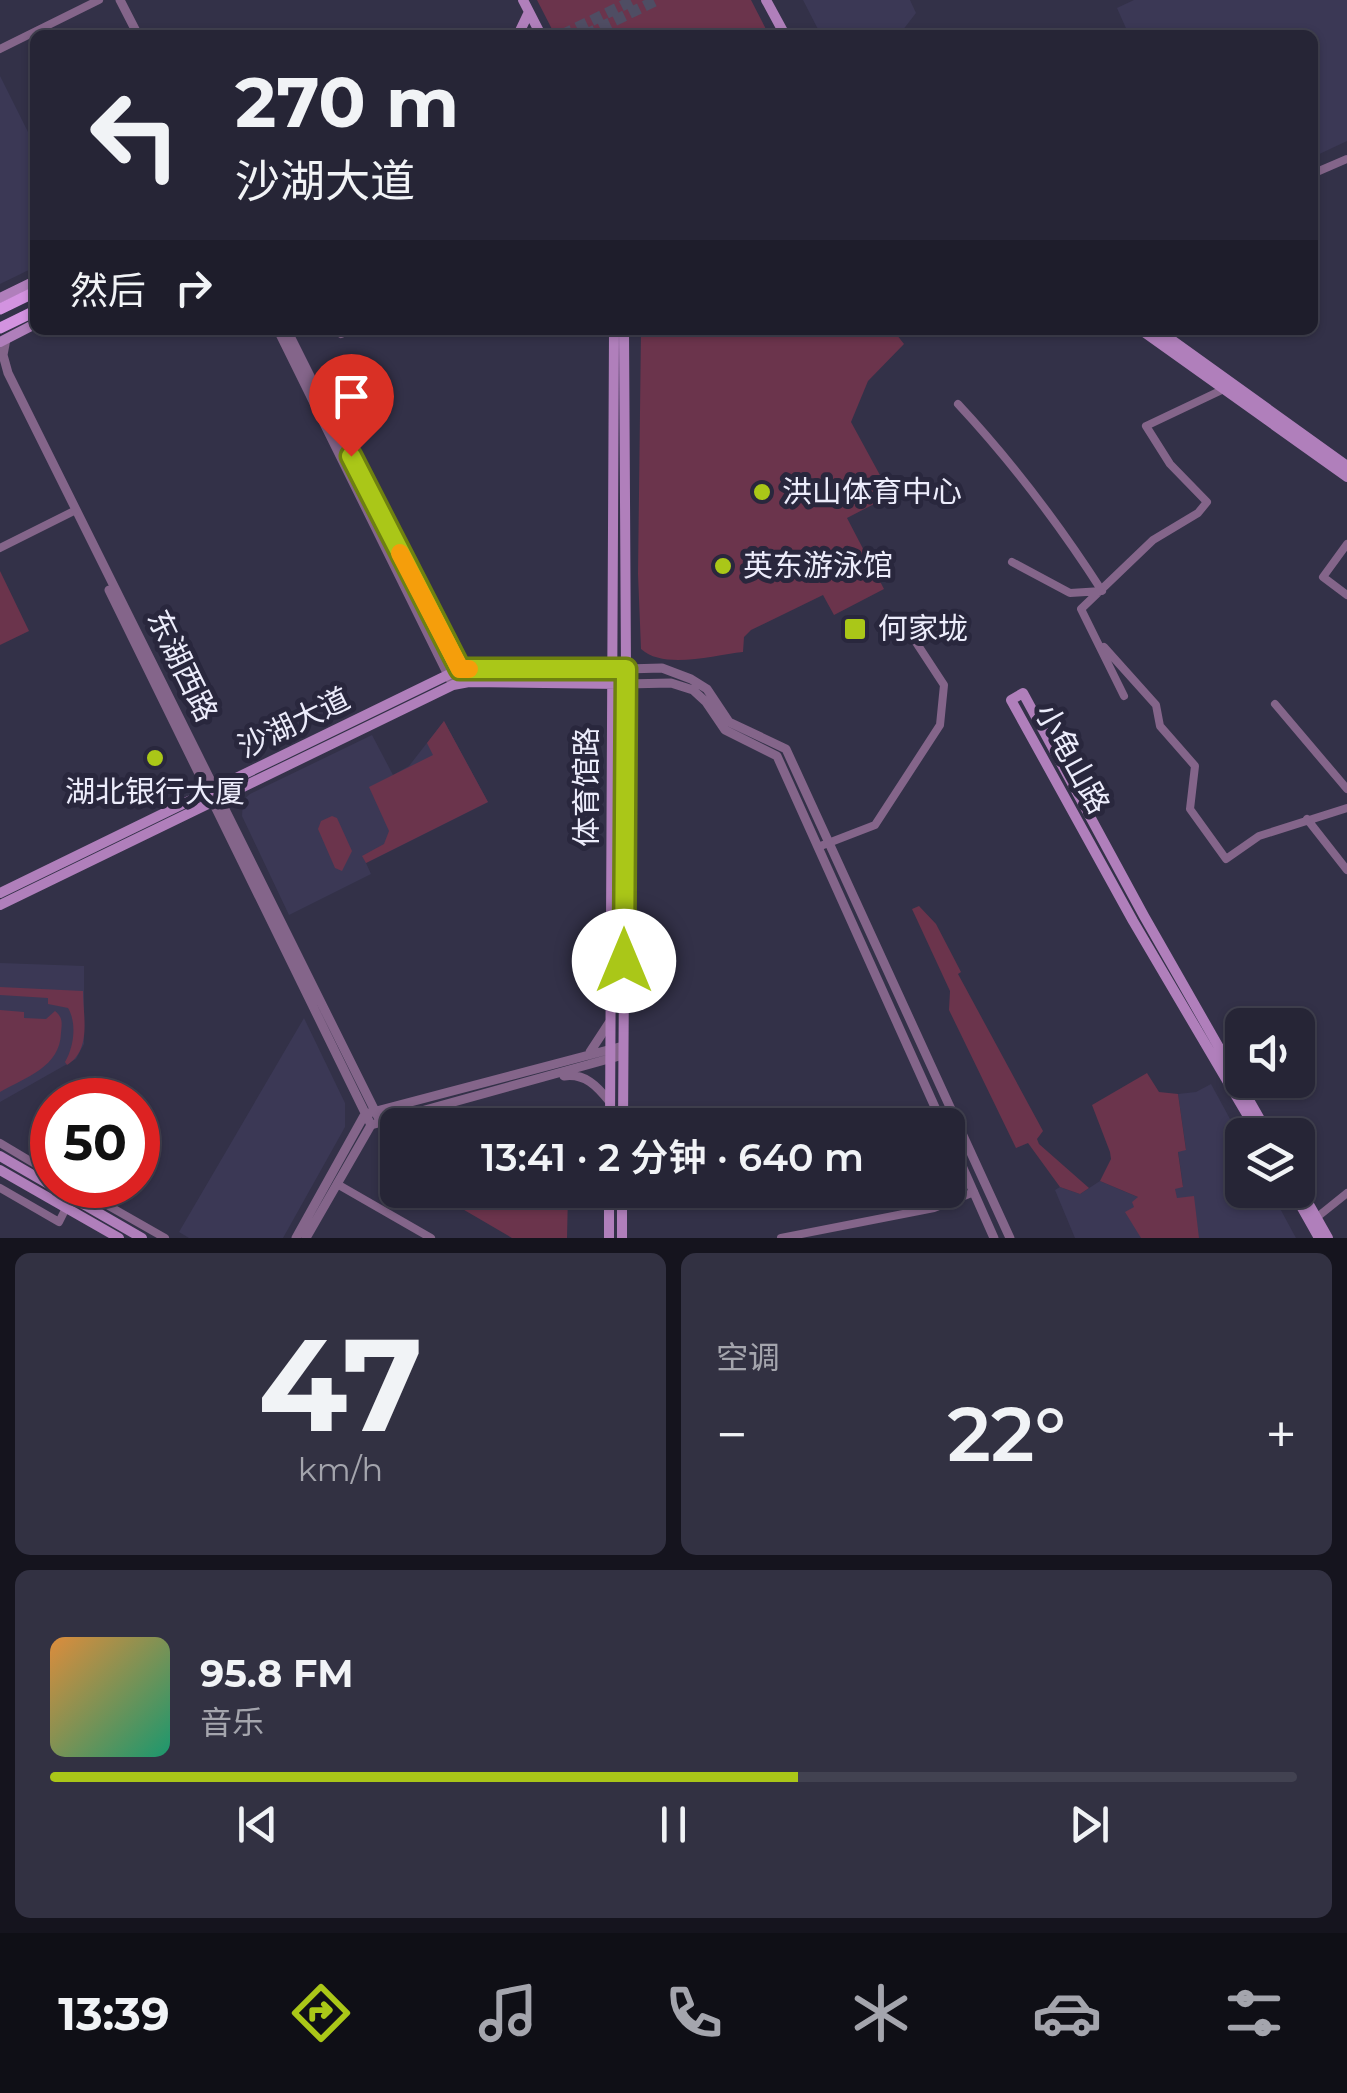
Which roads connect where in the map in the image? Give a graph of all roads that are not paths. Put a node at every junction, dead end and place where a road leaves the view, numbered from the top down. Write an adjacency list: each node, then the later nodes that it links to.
1 (99, 0): 5 (street)
2 (120, 0): 6 (street)
3 (767, 2): 8 (main road)
4 (526, 6): 7 (main road)
5 (38, 30)
6 (135, 30)
7 (539, 30)
8 (782, 30)
9 (30, 34): 10 (street)
10 (0, 49)
11 (1347, 159): 12 (street)
12 (1318, 171)
13 (30, 283): 15 (main road)
14 (30, 294): 16 (main road)
15 (0, 298)
16 (0, 308)
17 (30, 315): 25 (main road)
18 (30, 326): 25 (main road)
19 (281, 335): 42 (street)
20 (290, 335): 39 (street)
21 (614, 335): 41 (main road, 体育馆路)
22 (624, 335): 40 (main road, 体育馆路)
23 (1150, 335): 27 (main road)
24 (1164, 335): 27 (main road)
25 (2, 336): 31 (street, 东湖西路)
26 (0, 368): 31 (street, 东湖西路)
27 (1227, 386): 29 (main road); 30 (main road); 35 (street)
28 (958, 404): 35 (street)
29 (1347, 466)
30 (1347, 477)
31 (73, 512): 33 (street); 48 (street, 东湖西路)
32 (1347, 544): 36 (street)
33 (0, 548)
34 (1012, 562): 35 (street)
35 (1102, 591): 38 (street)
36 (1347, 595)
37 (906, 627): 51 (street)
38 (1096, 638): 45 (street); 50 (street)
39 (460, 669): 41 (main road, 沙湖大道); 42 (main road, 沙湖大道)
40 (626, 669): 41 (main road, 沙湖大道); 44 (main road, 体育馆路); 51 (street)
41 (612, 670): 43 (main road, 体育馆路)
42 (454, 681): 43 (main road, 沙湖大道); 48 (main road, 沙湖大道)
43 (612, 684): 44 (main road, 沙湖大道); 56 (main road, 体育馆路)
44 (626, 684): 52 (street); 57 (main road, 体育馆路)
45 (1124, 696)
46 (1276, 704): 47 (street)
47 (1347, 788)
48 (214, 796): 54 (main road, 沙湖大道); 55 (main road, 沙湖大道); 65 (street, 东湖西路)
49 (1347, 808): 50 (street)
50 (1307, 819): 53 (street)
51 (830, 842): 52 (street); 98 (street)
52 (818, 847): 64 (street)
53 (1347, 870)
54 (0, 893)
55 (0, 906)
56 (610, 1021): 58 (main road, 体育馆路); 59 (street)
57 (623, 1050): 58 (street); 63 (main road, 体育馆路)
58 (610, 1054): 59 (street); 60 (street); 61 (main road, 体育馆路)
59 (587, 1055): 65 (street)
60 (551, 1075): 61 (street); 65 (street)
61 (610, 1102): 62 (main road, 体育馆路)
62 (610, 1108)
63 (622, 1108)
64 (935, 1108)
65 (373, 1118): 73 (street); 91 (street)
66 (1249, 1118): 67 (main road, 小龟山路)
67 (1259, 1118)
68 (0, 1143): 70 (street)
69 (0, 1156): 89 (main road)
70 (30, 1161)
71 (0, 1170): 74 (main road)
72 (965, 1172): 76 (street)
73 (337, 1184): 92 (street); 93 (street)
74 (30, 1187)
75 (0, 1188): 78 (street)
76 (974, 1192): 87 (street); 97 (street)
77 (1347, 1193): 86 (street)
78 (30, 1206)
79 (34, 1208): 80 (street)
80 (66, 1208): 88 (main road)
81 (113, 1208): 90 (street)
82 (609, 1208): 94 (main road)
83 (622, 1208): 95 (main road)
84 (1305, 1208): 86 (main road)
85 (1308, 1208): 86 (main road)
86 (1313, 1220): 99 (main road); 100 (main road)
87 (824, 1234): 96 (street)
88 (119, 1238)
89 (142, 1238)
90 (166, 1238)
91 (296, 1238)
92 (306, 1238)
93 (431, 1238)
94 (609, 1238)
95 (622, 1238)
96 (781, 1238)
97 (994, 1238)
98 (1010, 1238)
99 (1320, 1238)
100 (1328, 1238)

